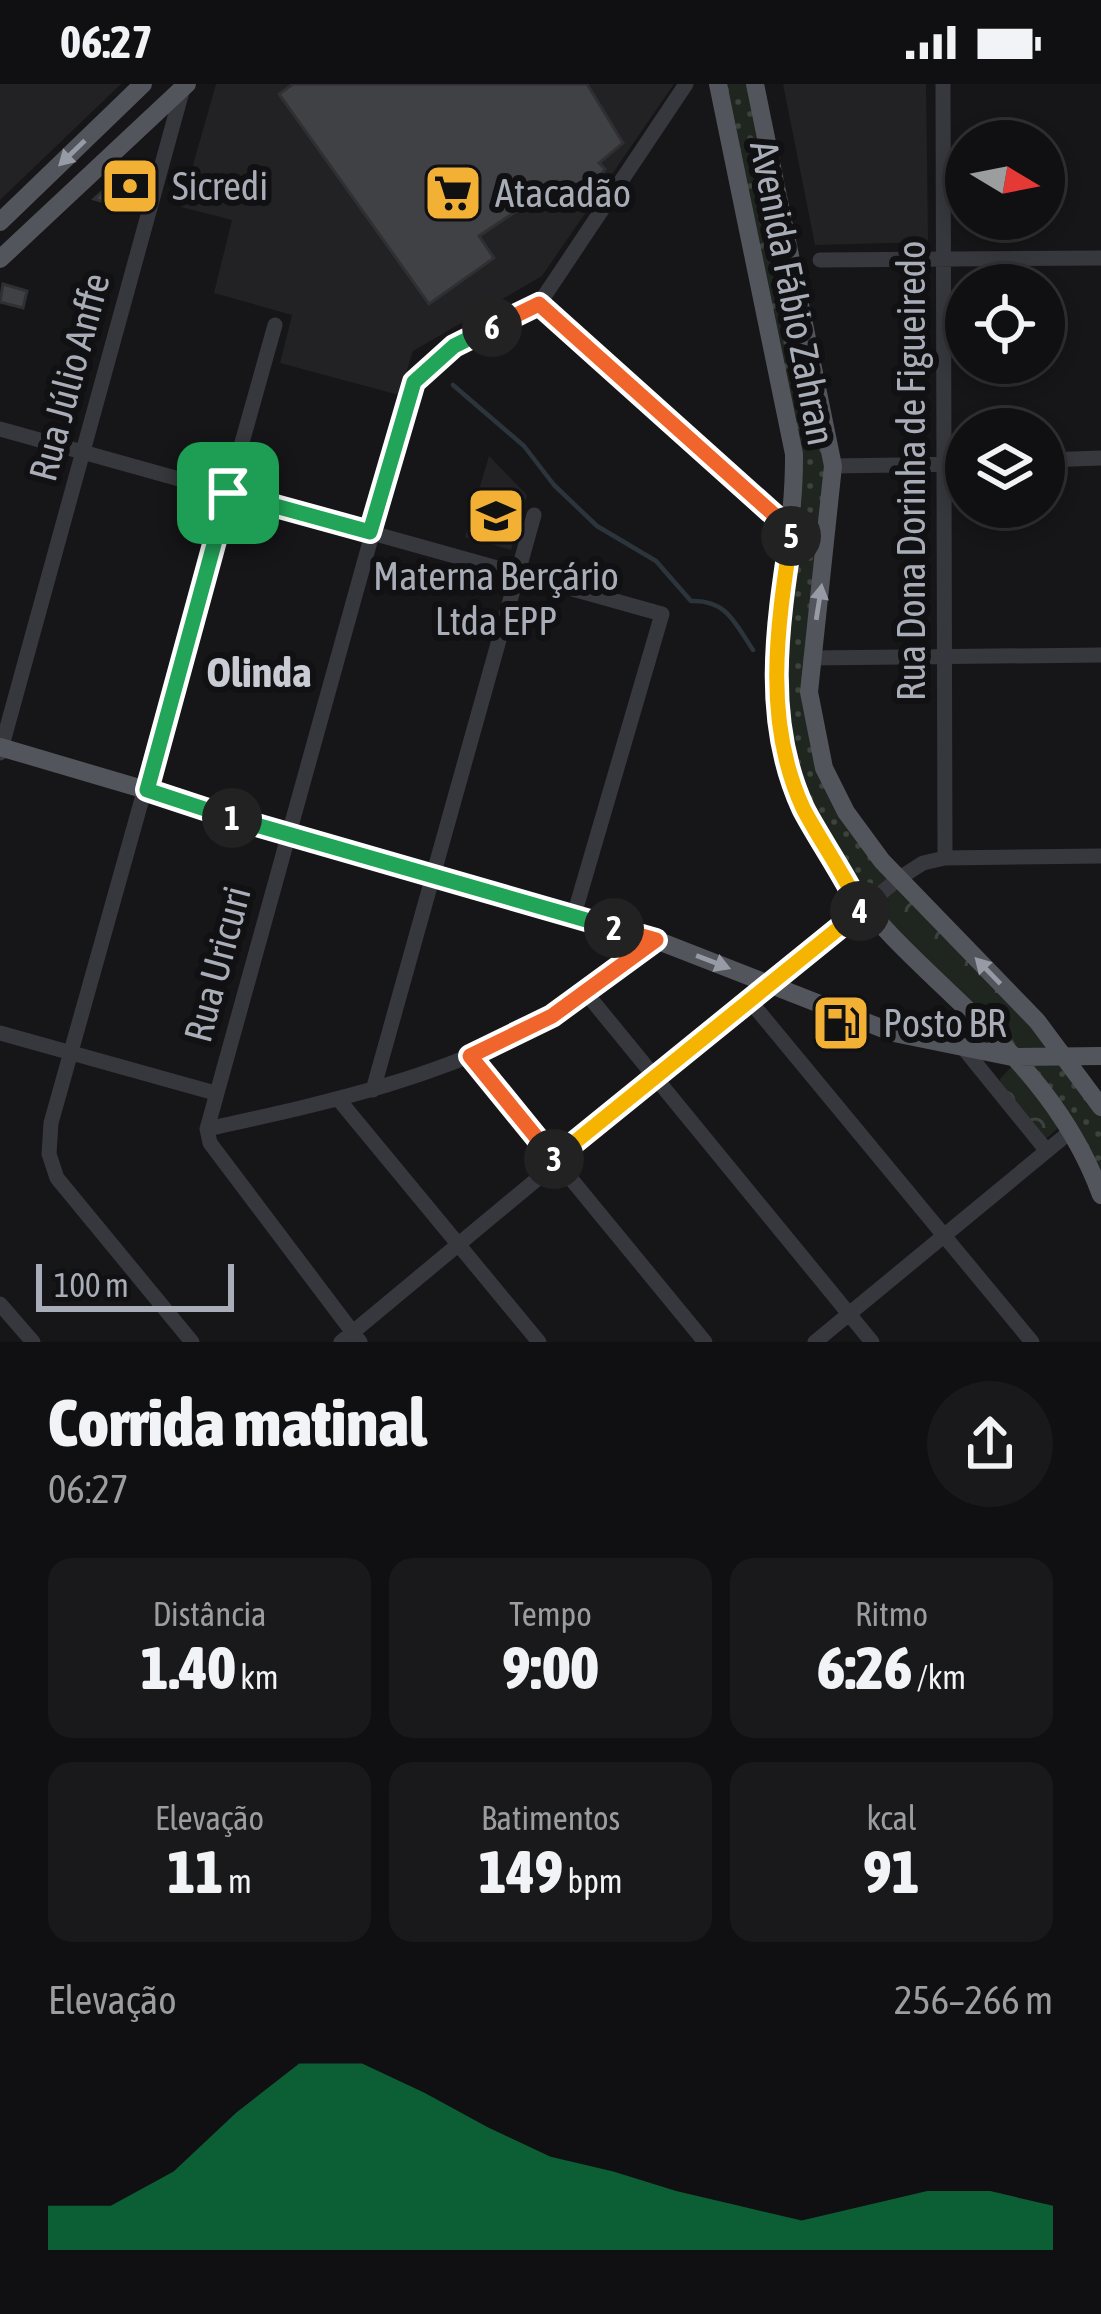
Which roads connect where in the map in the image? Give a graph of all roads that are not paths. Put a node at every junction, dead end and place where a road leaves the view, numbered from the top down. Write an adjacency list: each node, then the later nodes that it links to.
1 (143, 84): 7 (main road, one-way to 7)
2 (686, 84): 12 (street)
3 (718, 84): 16 (main road, Avenida Fábio Zahran)
4 (755, 84): 20 (main road, Avenida Fábio Zahran)
5 (943, 84): 11 (street, Rua Dona Dorinha de Figueiredo)
6 (185, 86): 9 (main road); 15 (street, Rua Júlio Anffe)
7 (0, 222)
8 (1101, 259): 11 (street)
9 (0, 260)
10 (820, 260): 11 (street)
11 (944, 262): 19 (street, Rua Dona Dorinha de Figueiredo)
12 (539, 304): 23 (street); 24 (street, Rua Uricuri)
13 (275, 325): 21 (street)
14 (0, 429): 15 (street)
15 (82, 452): 21 (street); 29 (street, Rua Júlio Anffe)
16 (794, 454): 20 (main road); 23 (main road, Avenida Fábio Zahran)
17 (1101, 458): 18 (street)
18 (1065, 459)
19 (944, 465): 20 (street); 27 (street, Rua Dona Dorinha de Figueiredo)
20 (832, 466): 28 (main road, Avenida Fábio Zahran, one-way to 20)
21 (228, 493): 24 (street); 30 (street)
22 (534, 514): 25 (street)
23 (791, 530): 36 (main road, Avenida Fábio Zahran)
24 (370, 532): 25 (street); 31 (street, Rua Uricuri)
25 (517, 573): 34 (street); 37 (street)
26 (1101, 655): 27 (street)
27 (944, 657): 28 (street); 33 (street, Rua Dona Dorinha de Figueiredo)
28 (811, 658): 35 (main road, Avenida Fábio Zahran)
29 (0, 749): 30 (main road)
30 (147, 790): 31 (main road); 44 (street)
31 (286, 836): 34 (main road); 51 (street, Rua Uricuri)
32 (1101, 856): 33 (street)
33 (945, 859): 35 (street)
34 (431, 876): 37 (main road); 50 (street)
35 (898, 879): 36 (street); 47 (main road, Avenida Fábio Zahran, one-way to 35)
36 (862, 908): 39 (street); 48 (main road, Avenida Fábio Zahran)
37 (574, 916): 38 (main road)
38 (656, 940): 39 (main road, one-way to 39); 40 (street)
39 (770, 985): 41 (street); 43 (main road)
40 (586, 993): 45 (street); 49 (street)
41 (750, 1001): 49 (street); 59 (street)
42 (0, 1033): 44 (street)
43 (965, 1050): 48 (main road); 56 (street)
44 (70, 1053): 51 (street); 65 (street)
45 (470, 1056): 50 (street); 57 (street)
46 (1101, 1056): 47 (main road)
47 (1068, 1057): 48 (main road); 53 (main road, Avenida Fábio Zahran)
48 (1020, 1058): 55 (main road, Avenida Fábio Zahran)
49 (656, 1079): 57 (street); 62 (street)
50 (373, 1090): 52 (street)
51 (215, 1094): 54 (street, Rua Uricuri)
52 (339, 1100): 54 (street); 60 (street)
53 (1101, 1107)
54 (207, 1129): 63 (street)
55 (1071, 1131): 56 (street); 58 (main road, Avenida Fábio Zahran)
56 (1047, 1151): 59 (street)
57 (556, 1162): 60 (street); 67 (street)
58 (1101, 1195)
59 (944, 1236): 62 (street); 70 (street)
60 (459, 1244): 63 (street); 66 (street)
61 (0, 1304): 64 (street)
62 (849, 1314): 68 (street); 69 (street)
63 (352, 1339)
64 (32, 1342)
65 (192, 1342)
66 (539, 1342)
67 (705, 1342)
68 (814, 1342)
69 (872, 1342)
70 (1032, 1342)

